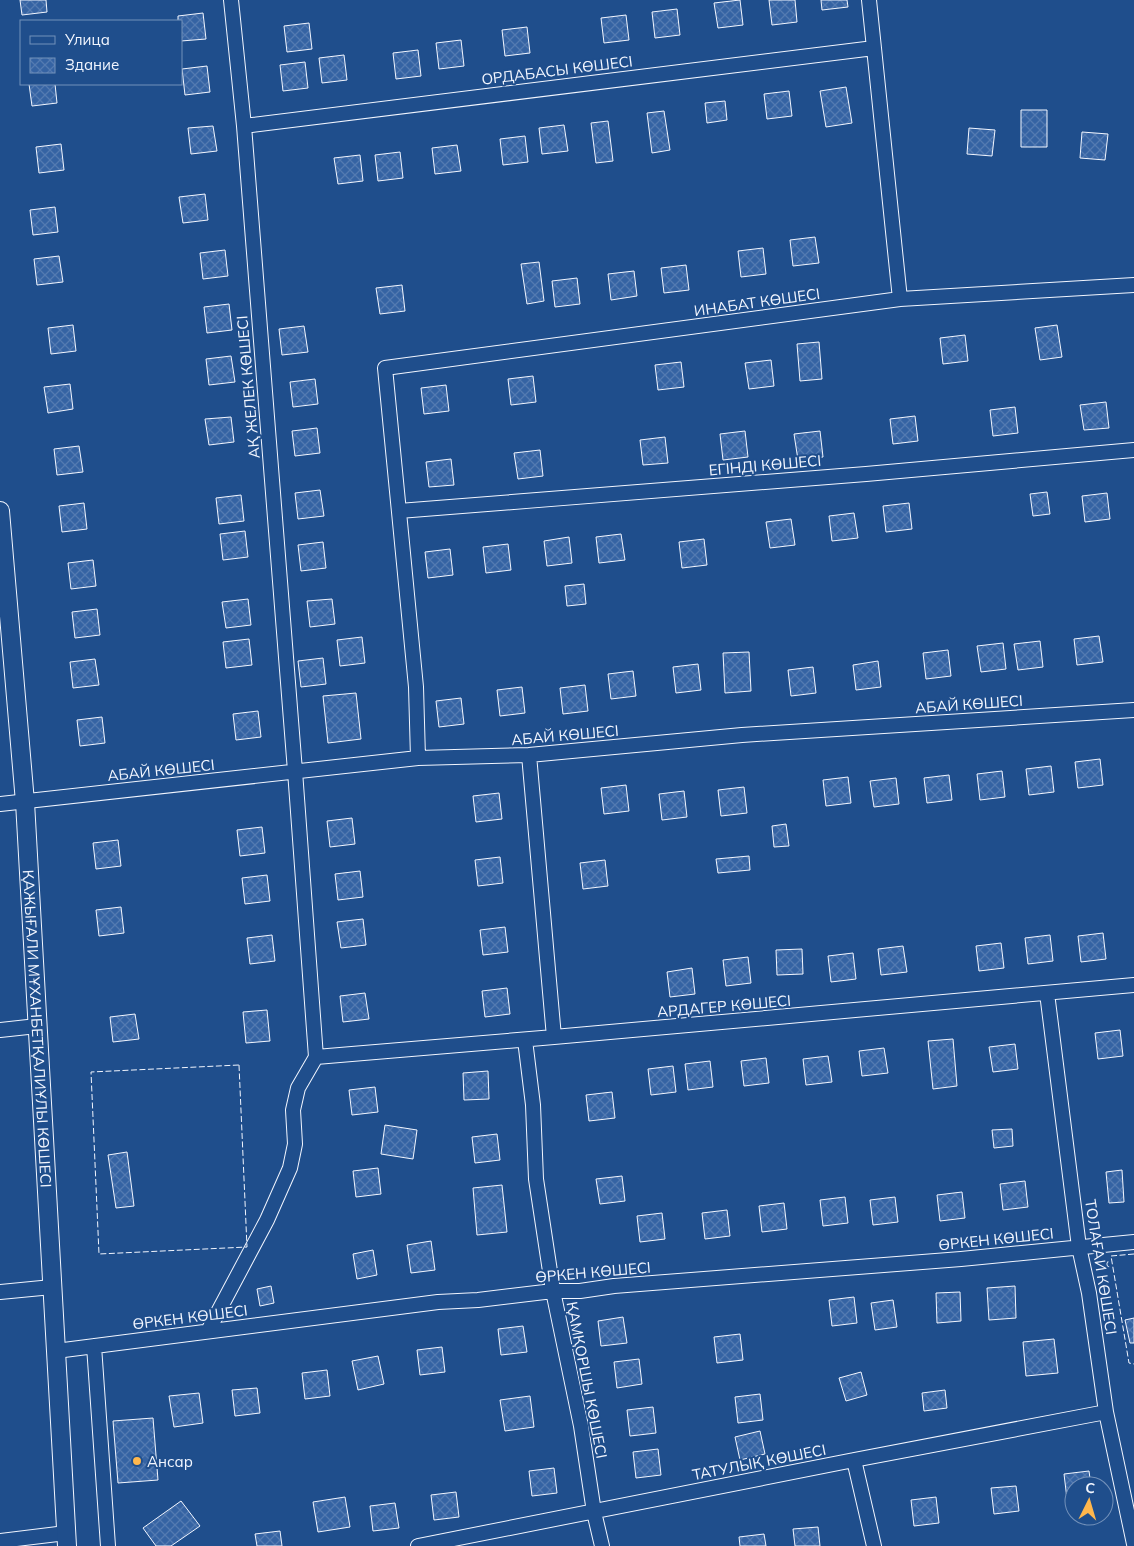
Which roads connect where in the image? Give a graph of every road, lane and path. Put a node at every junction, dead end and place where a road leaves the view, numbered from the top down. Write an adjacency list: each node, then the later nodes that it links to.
1 (231, 0): 4 (street, АҚ ЖЕЛЕК КӨШЕСІ)
2 (869, 0): 3 (street)
3 (874, 48): 4 (street, ОРДАБАСЫ КӨШЕСІ); 6 (street)
4 (244, 126): 13 (street, АҚ ЖЕЛЕК КӨШЕСІ)
5 (1134, 285): 6 (street, ИНАБАТ КӨШЕСІ)
6 (900, 299): 9 (street, ИНАБАТ КӨШЕСІ)
7 (1134, 450): 9 (street, ЕГІНДІ КӨШЕСІ)
8 (0, 510): 14 (street, ҚАЖЫҒАЛИ МҰХАНБЕТҚАЛИҰЛЫ КӨШЕСІ)
9 (399, 510): 12 (street)
10 (1134, 710): 11 (street, АБАЙ КӨШЕСІ)
11 (529, 755): 12 (street, АБАЙ КӨШЕСІ); 20 (street)
12 (418, 758): 13 (street, АБАЙ КӨШЕСІ)
13 (295, 772): 14 (street, АБАЙ КӨШЕСІ); 22 (street, АҚ ЖЕЛЕК КӨШЕСІ)
14 (25, 802): 15 (street, АБАЙ КӨШЕСІ); 18 (street, ҚАЖЫҒАЛИ МҰХАНБЕТҚАЛИҰЛЫ КӨШЕСІ)
15 (0, 804)
16 (1134, 985): 17 (street, АРДАГЕР КӨШЕСІ)
17 (1047, 993): 20 (street, АРДАГЕР КӨШЕСІ); 24 (street, ТОЛАҒАЙ КӨШЕСІ)
18 (37, 1026): 19 (street); 25 (street, ҚАЖЫҒАЛИ МҰХАНБЕТҚАЛИҰЛЫ КӨШЕСІ)
19 (0, 1030)
20 (554, 1037): 21 (street, АРДАГЕР КӨШЕСІ)
21 (526, 1040): 22 (street, АРДАГЕР КӨШЕСІ); 26 (street, ҚАМҚОРШЫ КӨШЕСІ)
22 (316, 1057): 28 (street)
23 (1134, 1242): 24 (street, ӨРКЕН КӨШЕСІ)
24 (1079, 1247): 26 (street, ӨРКЕН КӨШЕСІ); 31 (street, ТОЛАҒАЙ КӨШЕСІ)
25 (52, 1287): 27 (street); 30 (street, ҚАЖЫҒАЛИ МҰХАНБЕТҚАЛИҰЛЫ КӨШЕСІ)
26 (553, 1290): 28 (street, ӨРКЕН КӨШЕСІ); 33 (street, ҚАМҚОРШЫ КӨШЕСІ)
27 (0, 1292)
28 (208, 1331): 29 (street, ӨРКЕН КӨШЕСІ)
29 (94, 1346): 30 (street, ӨРКЕН КӨШЕСІ); 37 (street)
30 (56, 1352): 34 (street, ҚАЖЫҒАЛИ МҰХАНБЕТҚАЛИҰЛЫ КӨШЕСІ)
31 (1106, 1412): 32 (street, ТАТУЛЫҚ КӨШЕСІ); 36 (street, ТОЛАҒАЙ КӨШЕСІ)
32 (854, 1460): 33 (street, ТАТУЛЫҚ КӨШЕСІ); 40 (street)
33 (594, 1512): 38 (street, ТАТУЛЫҚ КӨШЕСІ); 39 (street, ҚАМҚОРШЫ КӨШЕСІ)
34 (66, 1540): 35 (street)
35 (0, 1541)
36 (1134, 1544)
37 (108, 1546)
38 (418, 1546)
39 (602, 1546)
40 (874, 1546)

